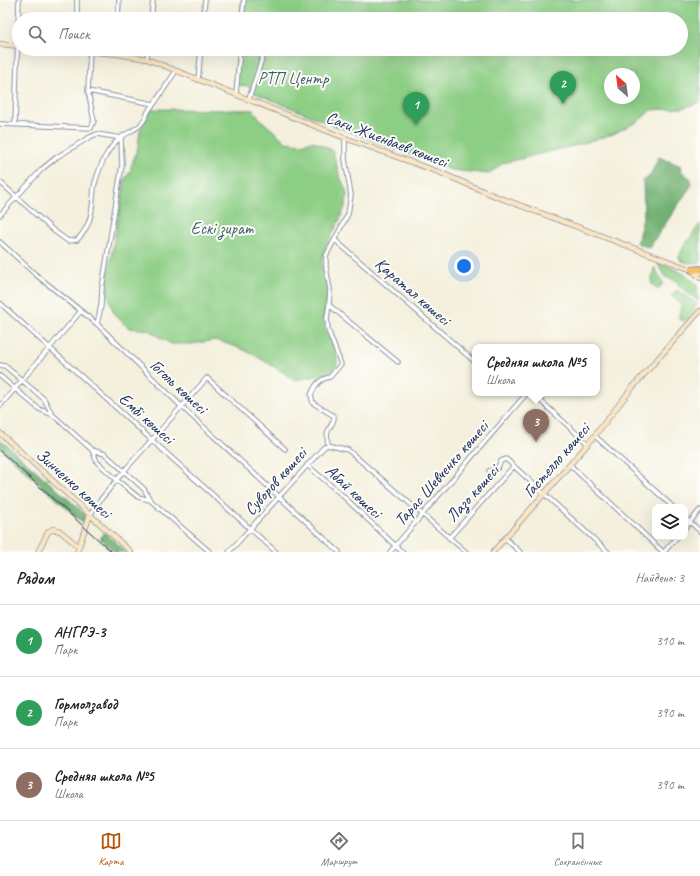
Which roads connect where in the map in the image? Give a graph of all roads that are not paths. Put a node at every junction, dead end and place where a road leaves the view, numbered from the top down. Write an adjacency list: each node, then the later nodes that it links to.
1 (19, 0): 7 (street)
2 (77, 0): 8 (street)
3 (119, 0): 9 (street)
4 (153, 0): 10 (street)
5 (205, 0): 11 (street)
6 (244, 0): 12 (street)
7 (19, 12)
8 (77, 12)
9 (118, 12)
10 (152, 12)
11 (204, 12)
12 (243, 12)
13 (0, 44): 14 (main road)
14 (12, 45)
15 (18, 56): 30 (street)
16 (90, 56): 25 (street)
17 (136, 56): 22 (main road, Сағи Жиенбаев көшесі)
18 (147, 56): 22 (street)
19 (200, 56): 24 (street)
20 (239, 56): 26 (street)
21 (263, 56): 27 (street)
22 (147, 59): 23 (main road, Сағи Жиенбаев көшесі)
23 (176, 71): 24 (main road, Сағи Жиенбаев көшесі); 28 (street)
24 (198, 80): 26 (main road, Сағи Жиенбаев көшесі)
25 (88, 90): 28 (street); 31 (street)
26 (236, 94): 27 (main road, Сағи Жиенбаев көшесі)
27 (249, 99): 34 (main road, Сағи Жиенбаев көшесі)
28 (154, 104): 33 (street)
29 (0, 124): 30 (street)
30 (15, 125): 31 (street)
31 (91, 128): 32 (street)
32 (97, 134): 33 (street); 36 (street)
33 (121, 138): 36 (street); 48 (street)
34 (345, 138): 38 (street); 41 (main road, Сағи Жиенбаев көшесі)
35 (0, 182): 36 (street)
36 (17, 197): 37 (street)
37 (0, 215)
38 (335, 240): 45 (street); 50 (street, Қаратал көшесі)
39 (0, 242): 46 (street, Гоголь көшесі)
40 (700, 269): 41 (highway)
41 (692, 270): 42 (main road, Сағи Жиенбаев көшесі); 43 (main road)
42 (700, 273)
43 (700, 278)
44 (0, 303): 49 (street, Ембі көшесі)
45 (329, 305): 51 (street); 65 (street)
46 (81, 311): 48 (street, Гоголь көшесі); 49 (street)
47 (700, 312): 62 (main road, Гастелло көшесі)
48 (96, 324): 59 (street, Гоголь көшесі)
49 (50, 347): 54 (street); 63 (street, Ембі көшесі)
50 (472, 359)
51 (398, 362)
52 (0, 365): 54 (street)
53 (0, 376): 55 (street)
54 (21, 380): 55 (street); 60 (street)
55 (14, 389): 58 (street); 60 (street)
56 (524, 396): 79 (street, Тарас Шевченко көшесі)
57 (535, 396): 64 (street)
58 (0, 406)
59 (181, 406): 63 (street); 66 (street); 75 (street, Гоголь көшесі)
60 (53, 415): 67 (street)
61 (0, 433): 80 (main road, Зинченко көшесі)
62 (595, 436): 64 (main road, Гастелло көшесі); 77 (street)
63 (152, 440): 71 (street); 83 (street, Ембі көшесі)
64 (588, 444): 69 (main road, Гастелло көшесі)
65 (328, 445): 68 (street, Суворов көшесі); 79 (street, Суворов көшесі)
66 (285, 449)
67 (92, 450): 71 (street); 73 (street)
68 (307, 465): 75 (street, Суворов көшесі); 88 (street, Абай көшесі)
69 (570, 465): 74 (main road, Гастелло көшесі); 102 (street)
70 (514, 466): 72 (street, Лазо көшесі); 74 (street, Лазо көшесі); 85 (street, Лазо көшесі)
71 (124, 471): 73 (street); 76 (street)
72 (489, 471)
73 (117, 480): 76 (street); 80 (street)
74 (545, 493): 86 (main road, Гастелло көшесі); 101 (street, Лазо көшесі)
75 (278, 496): 83 (street, Суворов көшесі); 95 (street, Гоголь көшесі)
76 (150, 500): 92 (street)
77 (670, 504)
78 (700, 510): 81 (street)
79 (423, 514): 85 (street); 88 (street, Тарас Шевченко көшесі)
80 (90, 515): 89 (main road); 91 (main road, Зинченко көшесі)
81 (690, 522): 82 (street); 84 (street)
82 (688, 524)
83 (250, 529): 93 (street, Суворов көшесі); 94 (street, Ембі көшесі)
84 (700, 531)
85 (449, 538): 98 (street)
86 (506, 539): 99 (main road, Гастелло көшесі); 100 (street)
87 (674, 540): 102 (street)
88 (396, 547): 96 (street, Тарас Шевченко көшесі); 97 (street, Абай көшесі)
89 (78, 550): 90 (main road)
90 (38, 552)
91 (131, 552)
92 (210, 552)
93 (229, 552)
94 (276, 552)
95 (339, 552)
96 (390, 552)
97 (402, 552)
98 (466, 552)
99 (493, 552)
100 (520, 552)
101 (608, 552)
102 (663, 552)

